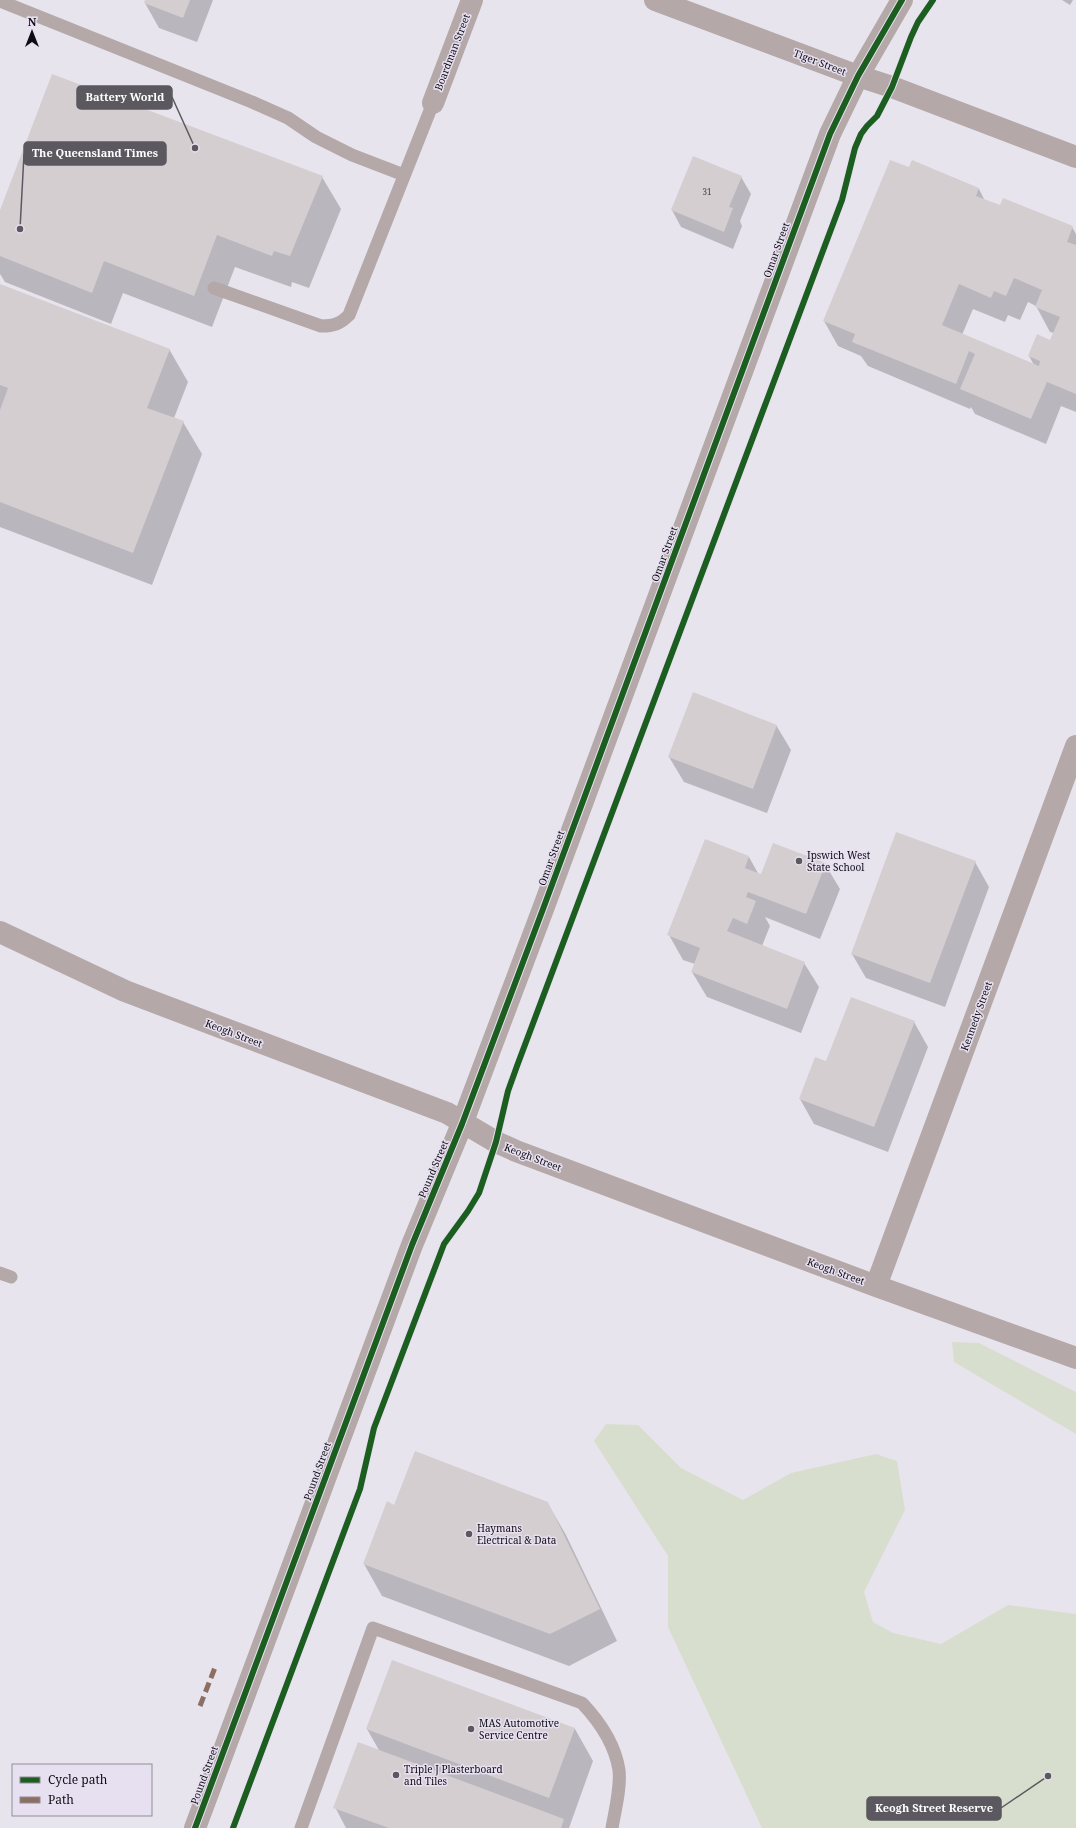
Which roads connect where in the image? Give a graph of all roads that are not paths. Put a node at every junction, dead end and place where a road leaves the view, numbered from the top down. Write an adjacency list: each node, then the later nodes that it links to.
1 (472, 0): 6 (street, Boardman Street)
2 (655, 0): 5 (street, Tiger Street)
3 (902, 0): 5 (street, Omar Street)
4 (0, 1): 8 (lane)
5 (858, 76): 7 (street, Tiger Street); 12 (street, Omar Street)
6 (433, 103): 8 (lane)
7 (1076, 156)
8 (404, 175): 9 (lane)
9 (214, 288)
10 (1076, 746): 13 (street, Kennedy Street)
11 (0, 932): 12 (street, Keogh Street)
12 (462, 1124): 13 (street, Keogh Street); 15 (street, Pound Street)
13 (876, 1286): 14 (street, Keogh Street)
14 (1076, 1358)
15 (194, 1828)
16 (301, 1828): 17 (lane)
17 (612, 1828)

